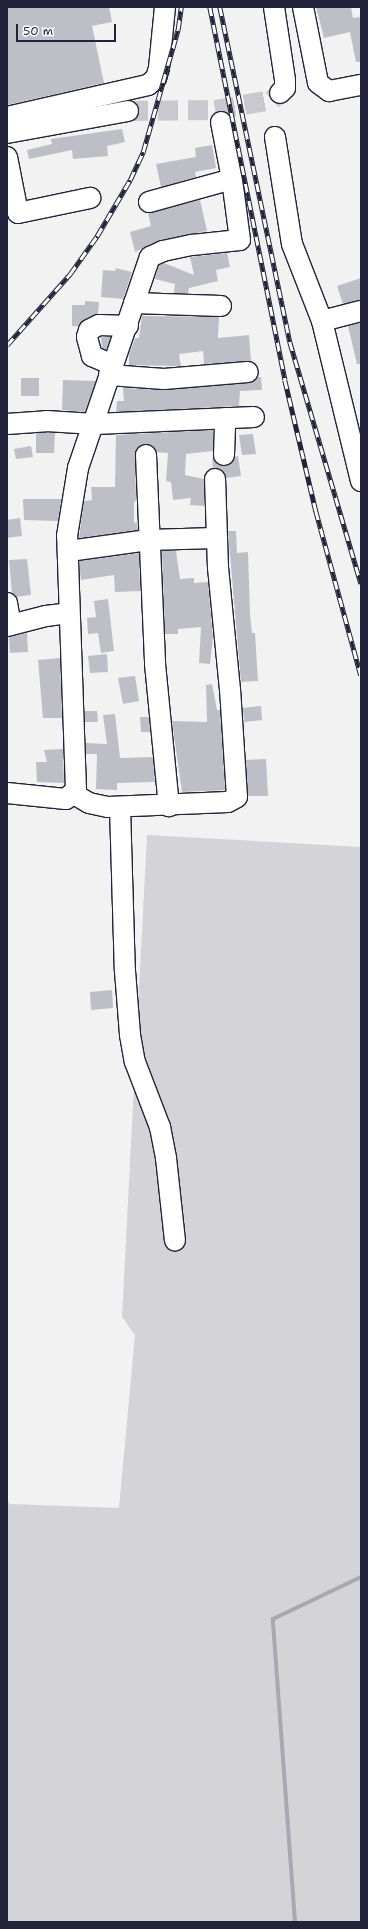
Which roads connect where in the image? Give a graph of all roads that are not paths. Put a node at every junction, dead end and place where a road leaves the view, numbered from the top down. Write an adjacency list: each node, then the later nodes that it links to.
1 (165, 7): 7 (street)
2 (274, 7): 5 (street)
3 (303, 7): 4 (street)
4 (361, 85)
5 (280, 93)
6 (128, 111): 9 (street)
7 (7, 117)
8 (221, 122): 12 (street)
9 (7, 133)
10 (275, 137): 18 (street)
11 (7, 157): 13 (street)
12 (232, 179): 14 (street); 15 (street)
13 (90, 198)
14 (149, 202)
15 (134, 303): 16 (street); 19 (street)
16 (221, 306)
17 (361, 311): 18 (street)
18 (322, 321): 29 (street)
19 (128, 326): 20 (street); 20 (street)
20 (111, 370): 21 (street); 25 (street)
21 (248, 372)
22 (254, 417): 23 (street)
23 (225, 418): 25 (street); 27 (street)
24 (7, 424): 25 (street)
25 (94, 424): 32 (street)
26 (146, 454): 31 (street)
27 (224, 455)
28 (215, 479): 30 (street)
29 (361, 481)
30 (216, 538): 31 (street); 38 (street)
31 (148, 540): 32 (street); 38 (street)
32 (69, 551): 34 (street)
33 (7, 603): 35 (street)
34 (69, 613): 35 (street); 37 (street)
35 (9, 626)
36 (7, 793): 37 (street)
37 (74, 794): 39 (street)
38 (169, 806): 39 (street)
39 (120, 807): 40 (street)
40 (175, 1241)

